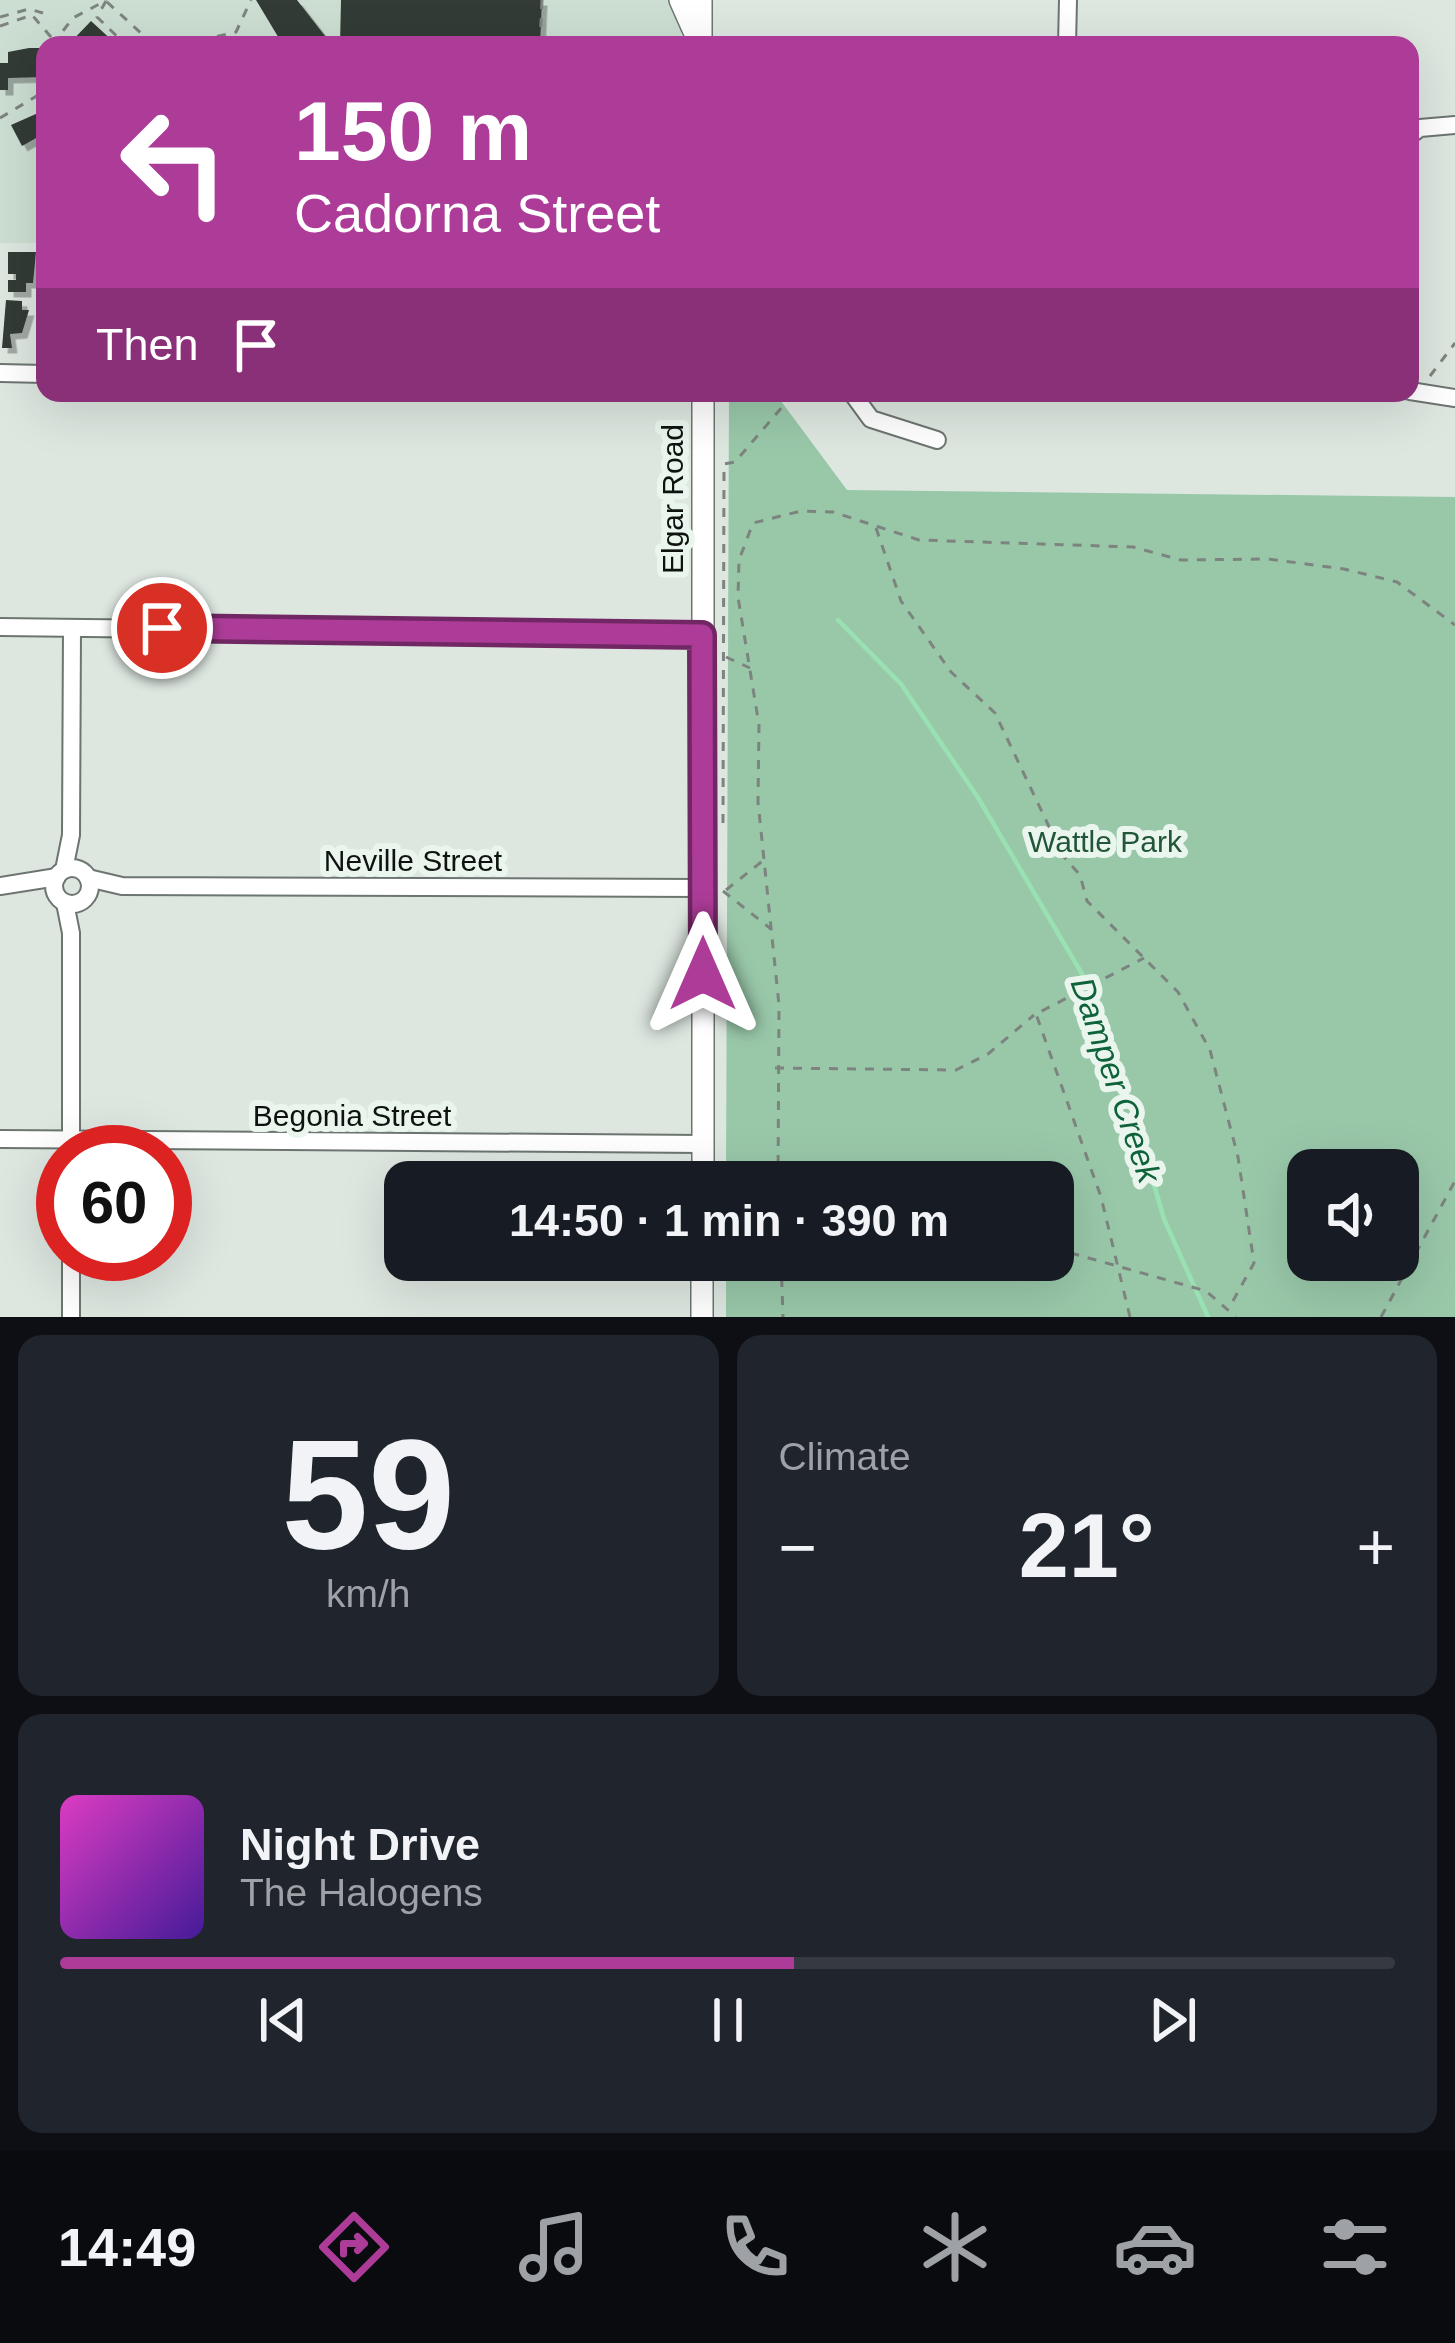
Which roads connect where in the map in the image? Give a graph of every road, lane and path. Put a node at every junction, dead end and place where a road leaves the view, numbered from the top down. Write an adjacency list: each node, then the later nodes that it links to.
1 (106, 0): 11 (path); 12 (path); 13 (path)
2 (251, 0): 14 (path)
3 (542, 0): 15 (path)
4 (680, 0): 16 (main road)
5 (701, 0): 17 (main road)
6 (1068, 0): 18 (street)
7 (43, 13): 8 (path)
8 (0, 17)
9 (0, 26): 10 (path)
10 (48, 36)
11 (57, 36)
12 (117, 36)
13 (144, 36)
14 (219, 36)
15 (540, 36)
16 (697, 36)
17 (701, 36)
18 (1067, 36)
19 (36, 96): 20 (path)
20 (0, 118)
21 (1455, 125): 22 (street)
22 (1419, 129)
23 (1455, 343): 26 (path)
24 (0, 373): 25 (street)
25 (36, 374)
26 (1419, 386)
27 (1419, 393): 28 (street)
28 (1455, 398)
29 (703, 402): 37 (main road, Elgar Road)
30 (786, 402): 38 (path)
31 (859, 402): 32 (street)
32 (937, 440)
33 (876, 526): 34 (path); 39 (path); 46 (path)
34 (1455, 625)
35 (0, 627): 36 (street)
36 (72, 628): 37 (street); 43 (street)
37 (702, 640): 38 (path); 44 (main road, Elgar Road)
38 (724, 656): 39 (path); 40 (path)
39 (751, 669): 41 (path)
40 (722, 844)
41 (767, 858): 44 (path); 45 (path)
42 (0, 886): 43 (street)
43 (72, 887): 44 (street, Neville Street); 49 (street)
44 (714, 890): 45 (path); 52 (main road, Elgar Road)
45 (772, 930): 48 (path)
46 (1145, 957): 47 (path); 62 (path)
47 (1036, 1014): 48 (path); 58 (path)
48 (775, 1068): 55 (path)
49 (71, 1125)
50 (0, 1139): 51 (street, Begonia Street)
51 (36, 1143)
52 (703, 1144): 53 (street, Begonia Street); 54 (main road, Elgar Road)
53 (192, 1146)
54 (703, 1161)
55 (777, 1161)
56 (1455, 1181): 68 (path)
57 (1074, 1254): 58 (path)
58 (1118, 1267): 62 (path); 66 (path)
59 (71, 1281): 63 (street)
60 (702, 1281): 64 (main road)
61 (782, 1281): 65 (path)
62 (1229, 1308): 67 (path)
63 (71, 1317)
64 (702, 1317)
65 (783, 1317)
66 (1130, 1317)
67 (1236, 1317)
68 (1381, 1317)

